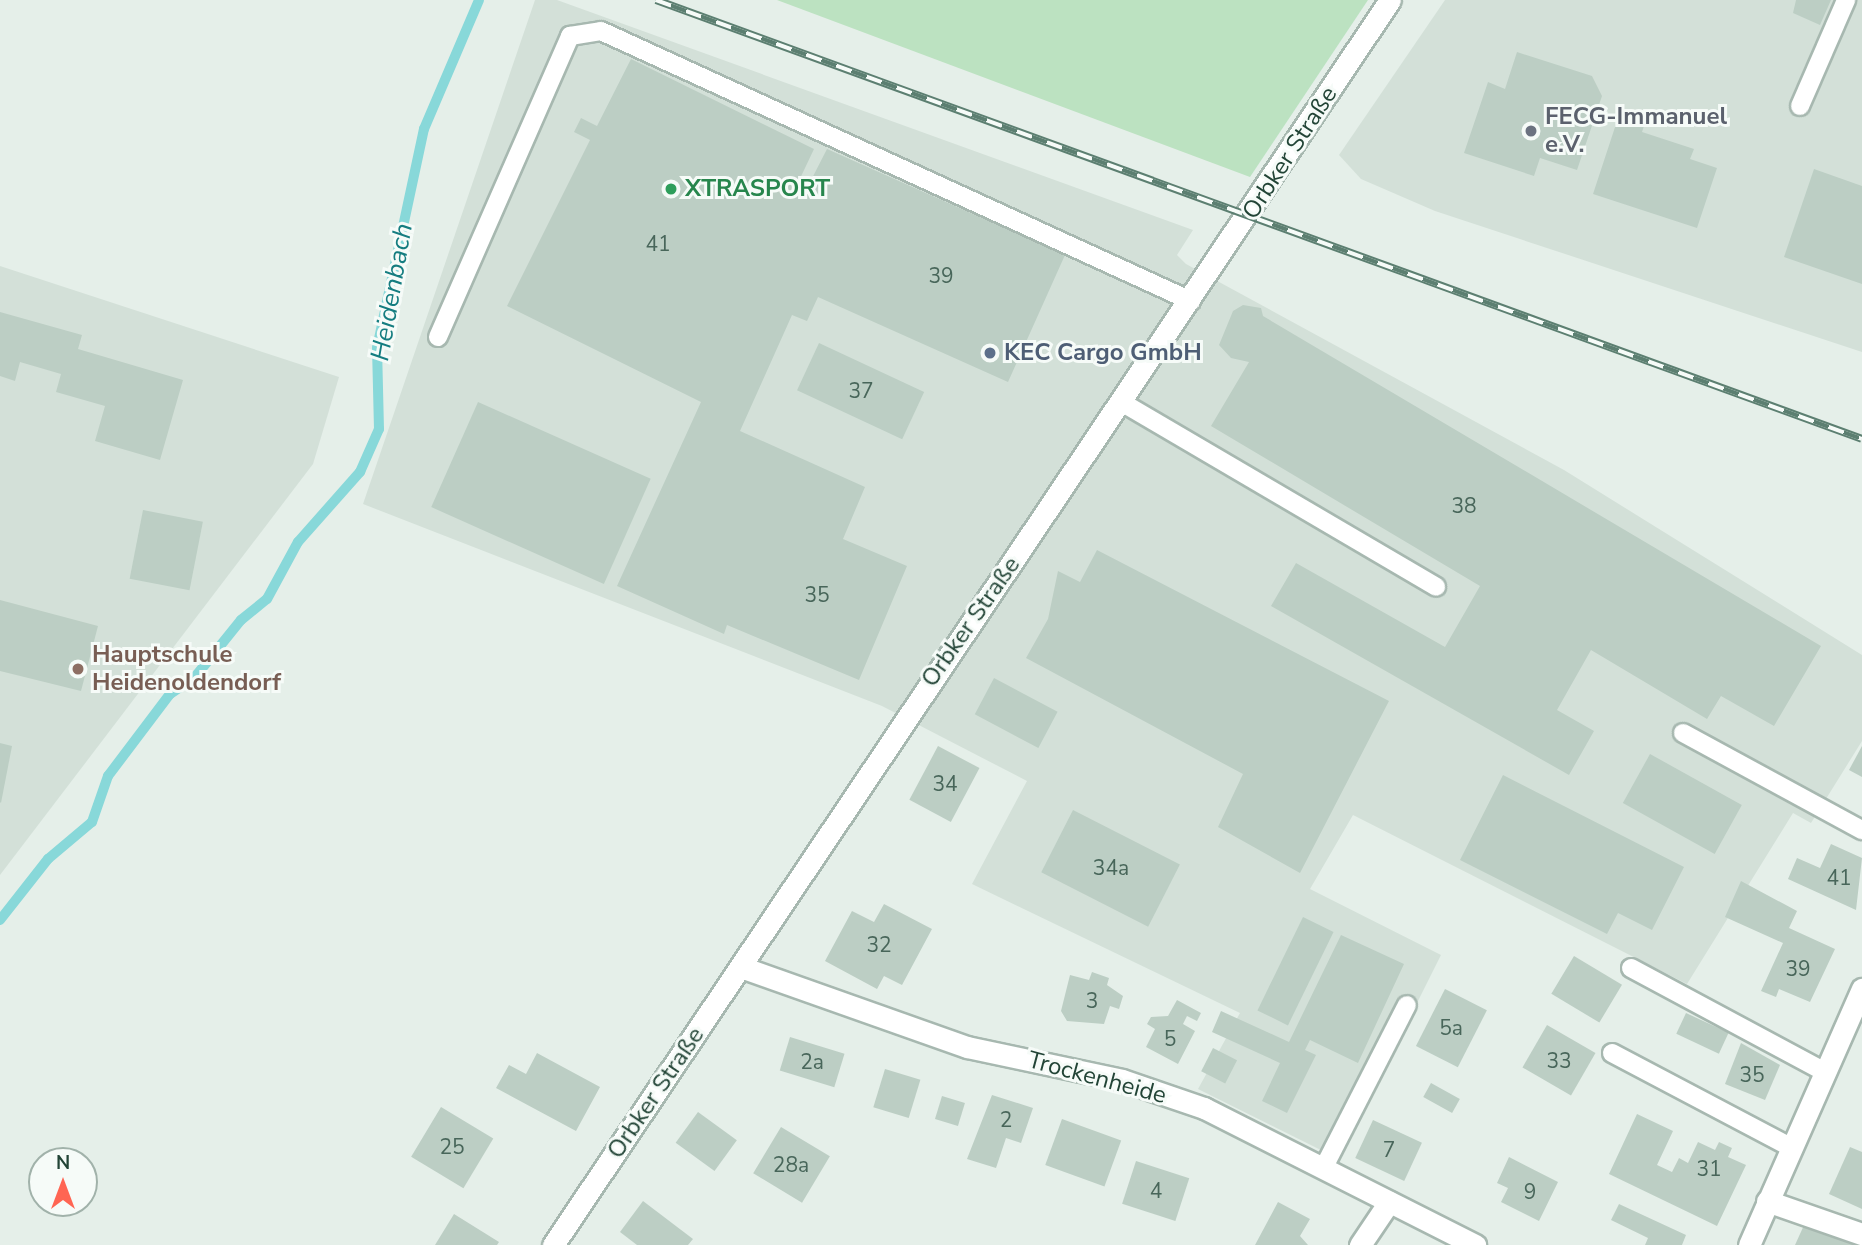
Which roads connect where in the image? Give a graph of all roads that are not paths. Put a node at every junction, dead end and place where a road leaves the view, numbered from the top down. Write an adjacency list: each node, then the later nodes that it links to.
1 (1390, 0): 4 (street, Orbker Straße)
2 (1846, 0): 3 (lane)
3 (1800, 106)
4 (1191, 301): 5 (lane); 6 (street, Orbker Straße)
5 (438, 337)
6 (1123, 402): 7 (lane); 10 (street, Orbker Straße)
7 (1436, 587)
8 (1683, 733): 9 (lane)
9 (1862, 830)
10 (741, 967): 17 (street, Trockenheide); 21 (street, Orbker Straße)
11 (1631, 968): 15 (lane)
12 (1862, 989): 15 (street)
13 (1407, 1006): 17 (lane)
14 (1612, 1053): 16 (lane)
15 (1823, 1071): 16 (street)
16 (1790, 1147): 18 (street)
17 (1323, 1169): 19 (street, Trockenheide)
18 (1767, 1201): 20 (street); 24 (street)
19 (1389, 1202): 22 (street); 23 (street, Trockenheide)
20 (1862, 1234)
21 (553, 1245)
22 (1360, 1245)
23 (1475, 1245)
24 (1749, 1245)

